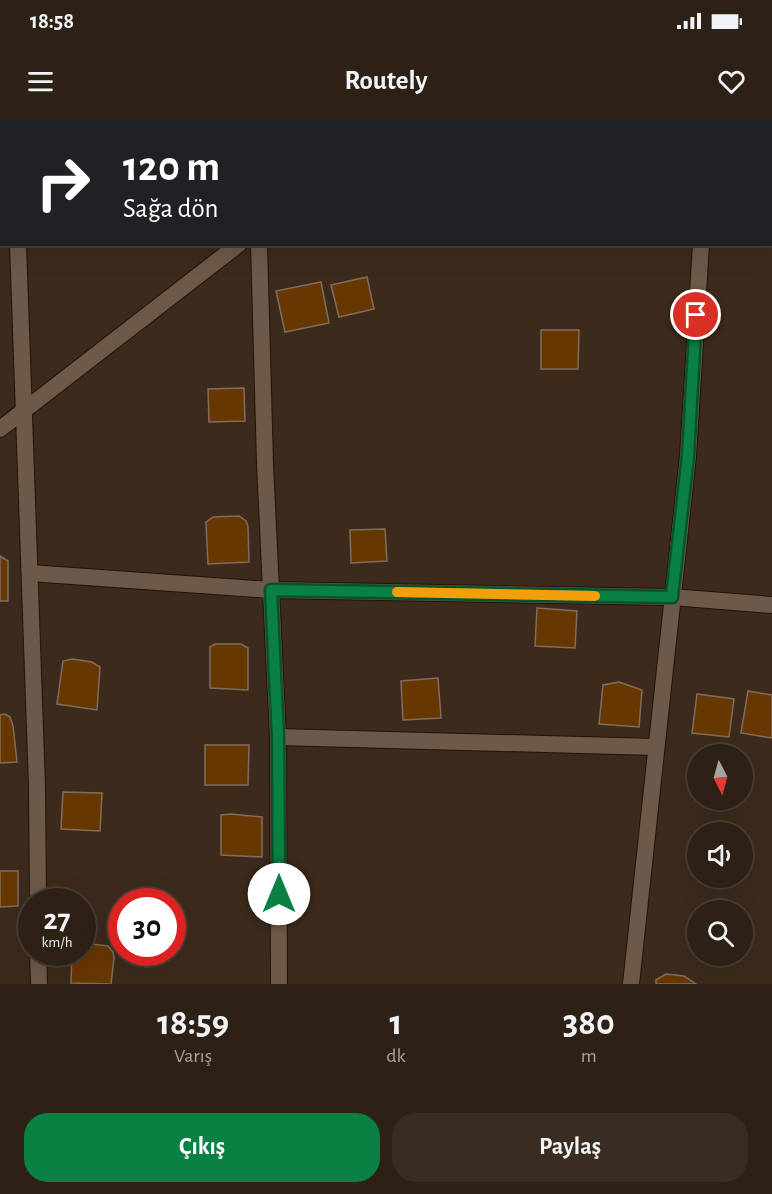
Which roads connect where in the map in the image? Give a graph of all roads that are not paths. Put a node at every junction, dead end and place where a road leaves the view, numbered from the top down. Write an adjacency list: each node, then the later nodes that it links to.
1 (18, 246): 5 (street)
2 (236, 246): 5 (street)
3 (259, 246): 8 (street)
4 (700, 246): 9 (street)
5 (25, 409): 6 (street); 7 (street)
6 (0, 429)
7 (30, 573): 8 (street); 13 (street)
8 (271, 590): 9 (street); 11 (street)
9 (672, 597): 10 (street); 12 (street)
10 (772, 605)
11 (278, 737): 12 (street); 16 (street)
12 (655, 747): 17 (street)
13 (38, 888)
14 (38, 966): 15 (street)
15 (39, 984)
16 (279, 984)
17 (631, 984)

